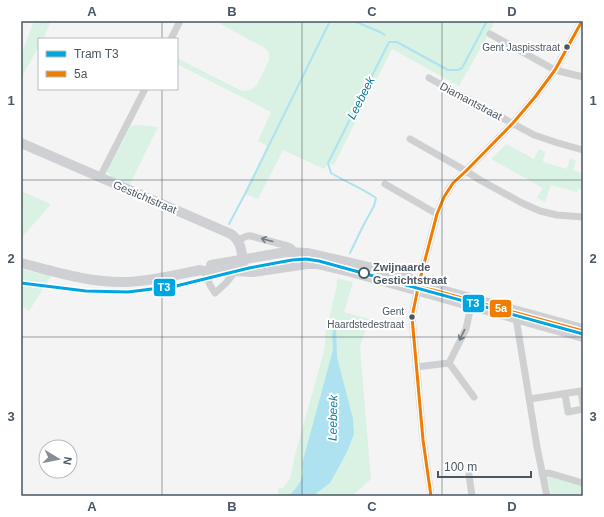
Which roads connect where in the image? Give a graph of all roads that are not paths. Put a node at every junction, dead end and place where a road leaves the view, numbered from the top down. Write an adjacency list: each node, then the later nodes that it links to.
1 (180, 21): 4 (street)
2 (582, 21): 5 (street)
3 (490, 34): 5 (street)
4 (172, 38)
5 (555, 70): 6 (street); 9 (street)
6 (583, 77)
7 (429, 78): 9 (street, Diamantstraat)
8 (144, 90): 14 (street)
9 (513, 124): 12 (street, Diamantstraat); 13 (street)
10 (410, 139): 13 (street)
11 (21, 143): 14 (street, Gestichtstraat)
12 (583, 150)
13 (466, 171): 16 (street); 17 (street)
14 (100, 177): 18 (street, Gestichtstraat)
15 (385, 184): 16 (street)
16 (437, 214): 24 (street)
17 (583, 217)
18 (238, 240): 19 (street, one-way to 18); 20 (street)
19 (294, 252): 20 (street); 24 (street)
20 (243, 259): 22 (street); 23 (street)
21 (21, 263): 22 (street)
22 (200, 270): 23 (street); 23 (street)
23 (240, 271): 24 (street)
24 (418, 287): 25 (street); 27 (street); 30 (street)
25 (471, 306): 26 (street); 29 (street, one-way to 29)
26 (518, 319): 28 (street); 33 (street)
27 (583, 329)
28 (583, 337)
29 (449, 363): 30 (street); 32 (street)
30 (416, 367): 39 (street)
31 (565, 394): 33 (street); 34 (street); 35 (street)
32 (474, 397)
33 (530, 400): 36 (street)
34 (583, 404)
35 (583, 409)
36 (542, 474): 38 (street); 41 (street)
37 (469, 476): 40 (street)
38 (583, 483)
39 (430, 496)
40 (472, 496)
41 (547, 496)

